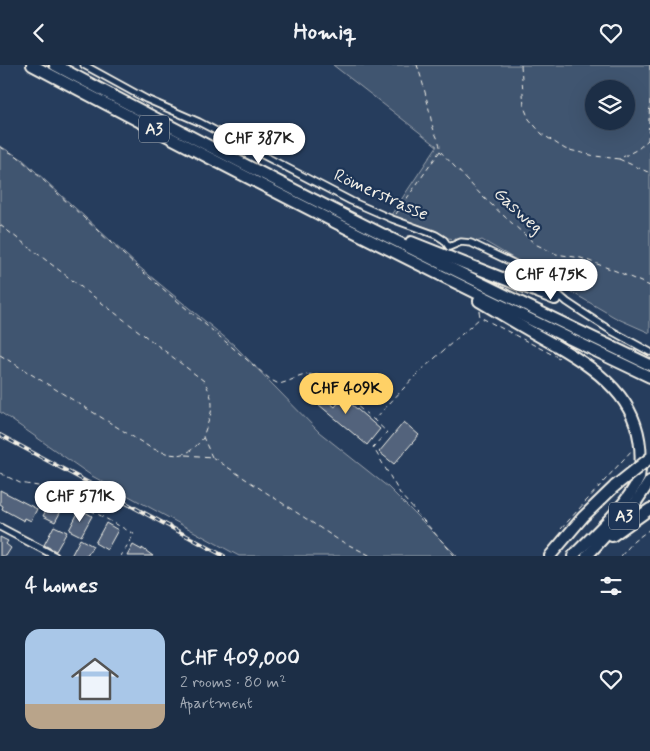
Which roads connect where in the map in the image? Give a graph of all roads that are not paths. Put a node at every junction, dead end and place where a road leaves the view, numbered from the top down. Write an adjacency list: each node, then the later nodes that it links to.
1 (32, 65): 5 (highway, A3)
2 (55, 65): 4 (highway, A3)
3 (84, 65): 7 (street, Römerstrasse)
4 (361, 223): 6 (highway, A3); 8 (highway, A3)
5 (407, 259): 9 (highway, A3); 17 (highway, A3)
6 (555, 299)
7 (650, 352)
8 (650, 365)
9 (650, 377)
10 (650, 458): 16 (highway, A3, bridge)
11 (650, 481): 14 (highway, A3)
12 (650, 509): 14 (highway, A3)
13 (0, 527): 15 (street)
14 (591, 553)
15 (55, 556)
16 (550, 556)
17 (573, 556)

